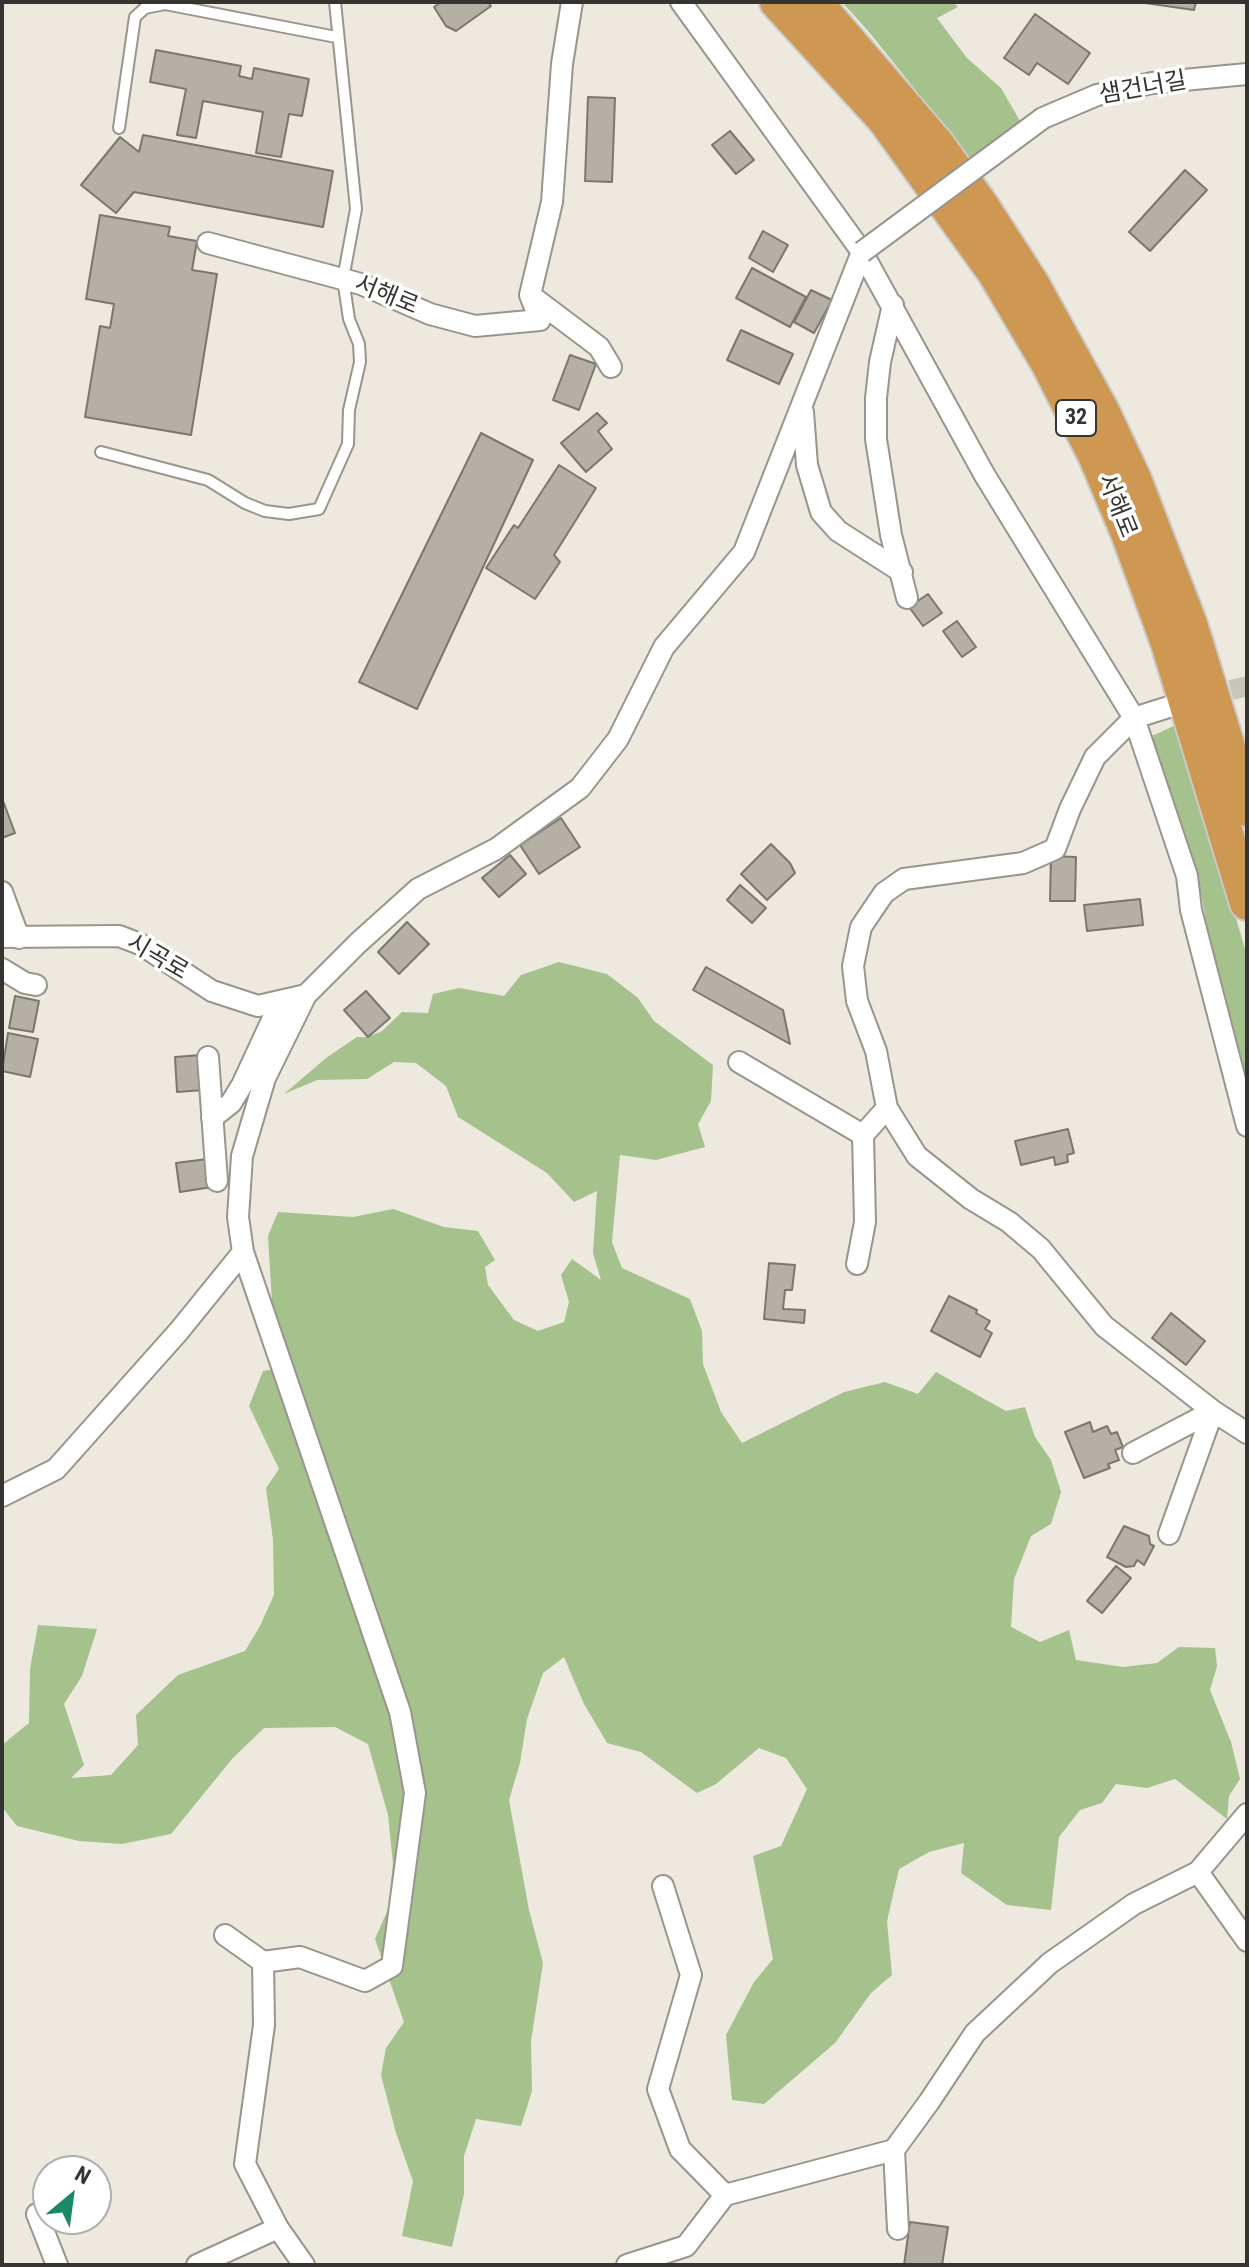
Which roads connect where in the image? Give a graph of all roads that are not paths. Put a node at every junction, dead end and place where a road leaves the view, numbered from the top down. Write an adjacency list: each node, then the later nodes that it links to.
1 (335, 2): 6 (lane)
2 (572, 2): 12 (street, 서해로)
3 (681, 2): 10 (street)
4 (777, 2): 23 (highway, 서해로 / 32)
5 (815, 2): 21 (highway, 서해로 / 32)
6 (336, 37): 8 (lane); 11 (lane)
7 (1247, 74): 10 (street, 샘건너길, bridge)
8 (119, 128)
9 (208, 243): 11 (street, 서해로)
10 (862, 252): 13 (street); 15 (street)
11 (343, 279): 12 (street, 서해로); 16 (lane)
12 (530, 295): 14 (street)
13 (893, 305): 17 (street); 20 (street)
14 (611, 367)
15 (802, 404): 17 (street); 27 (street)
16 (101, 452)
17 (902, 572): 18 (street)
18 (907, 598)
19 (1175, 705): 20 (street)
20 (1134, 718): 31 (street); 33 (street)
21 (1247, 809)
22 (2, 892): 24 (street)
23 (1247, 903)
24 (7, 940): 28 (street, 시곡로)
25 (2, 969): 26 (street)
26 (36, 985)
27 (306, 995): 28 (street, 시곡로); 36 (street)
28 (281, 1001): 32 (street)
29 (208, 1057): 32 (street)
30 (739, 1062): 34 (street)
31 (887, 1108): 34 (street); 38 (street)
32 (212, 1118): 35 (street)
33 (1247, 1126)
34 (863, 1135): 37 (street)
35 (217, 1181)
36 (243, 1252): 41 (street); 48 (street)
37 (857, 1264)
38 (1213, 1411): 39 (street); 40 (street); 42 (street)
39 (1247, 1433)
40 (1133, 1453)
41 (2, 1496)
42 (1169, 1534)
43 (1247, 1814): 44 (street)
44 (1198, 1872): 47 (street); 49 (street)
45 (663, 1886): 50 (street)
46 (225, 1935): 48 (street)
47 (1247, 1941)
48 (263, 1962): 51 (street)
49 (894, 2150): 50 (street); 52 (street)
50 (725, 2195): 57 (street)
51 (278, 2228): 55 (street); 56 (street)
52 (898, 2229)
53 (45, 2235): 54 (street)
54 (57, 2265)
55 (197, 2265)
56 (304, 2265)
57 (627, 2265)

